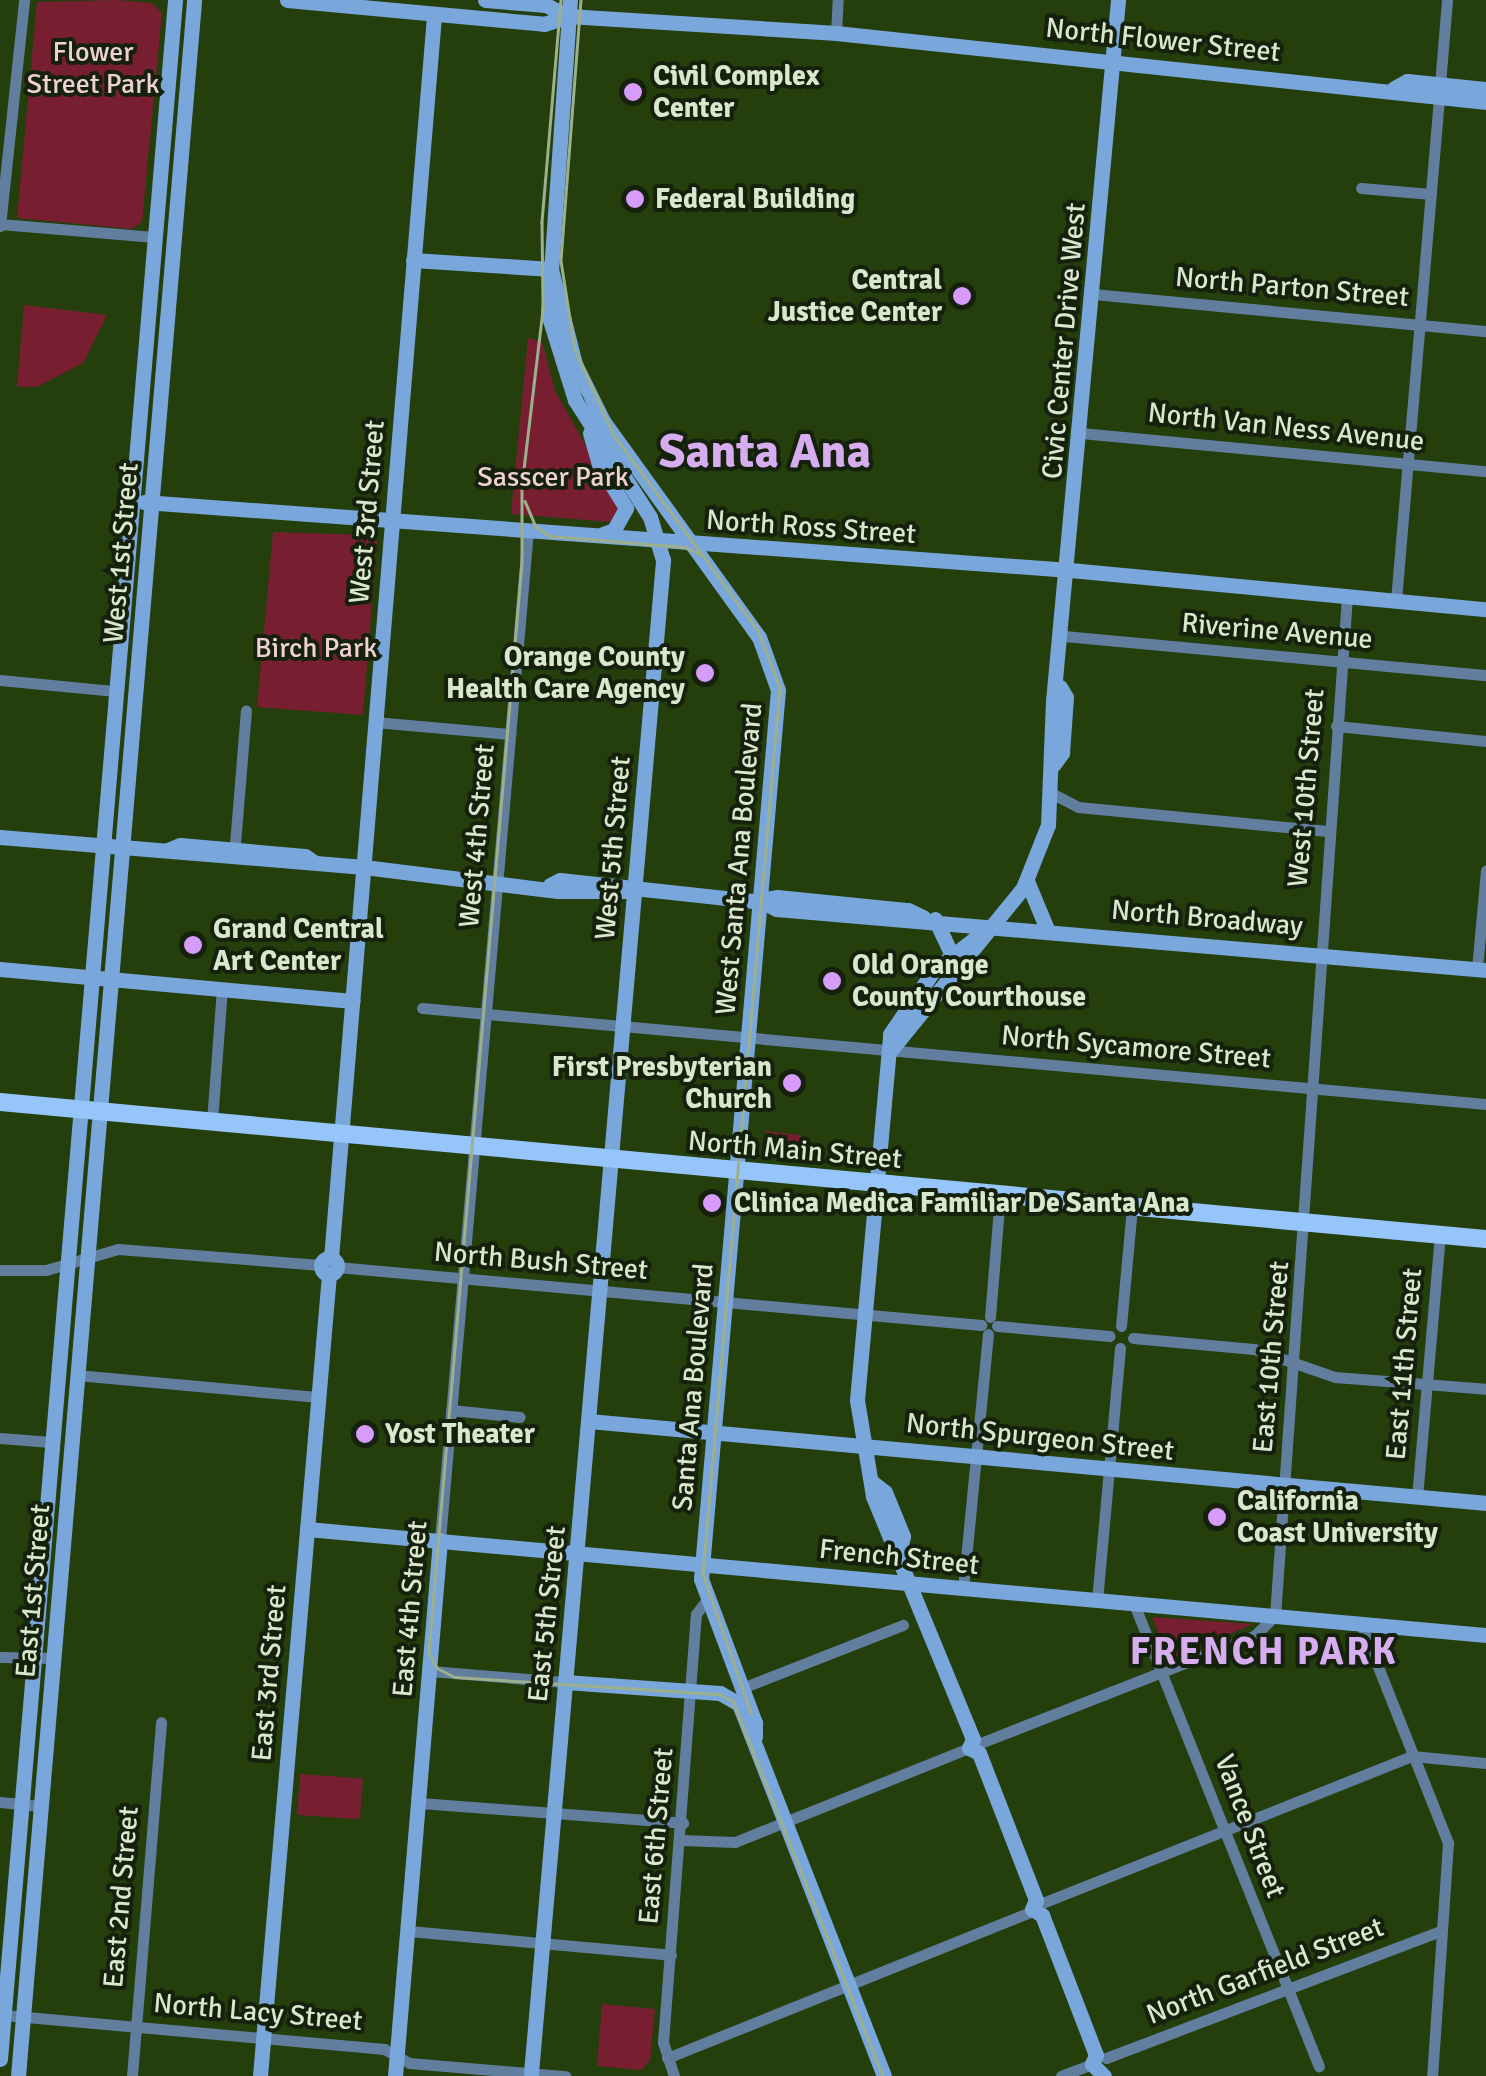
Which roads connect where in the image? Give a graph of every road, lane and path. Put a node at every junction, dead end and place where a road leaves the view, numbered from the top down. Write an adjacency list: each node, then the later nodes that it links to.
1 (24, 0): 18 (street)
2 (175, 0): 19 (main road, West 1st Street)
3 (194, 0): 30 (main road, West 1st Street)
4 (287, 0): 10 (main road, North Flower Street)
5 (485, 0): 9 (main road, North Flower Street)
6 (838, 0): 11 (street)
7 (1118, 0): 12 (main road, Civic Center Drive West)
8 (1447, 0): 14 (street)
9 (569, 8): 10 (main road, North Flower Street); 11 (main road, North Flower Street); 21 (main road, West Santa Ana Boulevard)
10 (434, 15): 20 (main road, West 3rd Street)
11 (836, 33): 12 (main road, North Flower Street)
12 (1113, 61): 14 (main road, North Flower Street); 22 (main road, Civic Center Drive West)
13 (1486, 89): 14 (main road, North Flower Street)
14 (1440, 91): 15 (main road, North Flower Street); 17 (street)
15 (1486, 102)
16 (1361, 188): 17 (street)
17 (1431, 194): 23 (street)
18 (0, 225): 19 (street)
19 (154, 236): 29 (main road, West 1st Street)
20 (413, 260): 21 (main road); 31 (main road, West 3rd Street)
21 (551, 269): 25 (main road, West Santa Ana Boulevard); 35 (main road, West Santa Ana Boulevard)
22 (1093, 294): 23 (street, North Parton Street); 26 (main road, Civic Center Drive West)
23 (1420, 324): 24 (street, North Parton Street); 27 (street)
24 (1486, 331)
25 (589, 429): 33 (main road); 34 (main road, West Santa Ana Boulevard)
26 (1082, 432): 27 (street, North Van Ness Avenue); 36 (main road, Civic Center Drive West)
27 (1408, 464): 28 (street, North Van Ness Avenue); 38 (street)
28 (1486, 471)
29 (131, 502): 30 (main road, North Ross Street); 44 (main road, West 1st Street)
30 (150, 502): 31 (main road, North Ross Street); 55 (main road, West 1st Street)
31 (392, 520): 32 (main road, North Ross Street); 46 (main road, West 3rd Street)
32 (528, 530): 33 (main road, North Ross Street); 48 (street, West 4th Street)
33 (600, 535): 34 (main road, North Ross Street)
34 (660, 540): 35 (main road, North Ross Street); 62 (main road, West 5th Street)
35 (692, 544): 36 (main road, North Ross Street); 63 (main road, West Santa Ana Boulevard)
36 (1070, 570): 37 (main road, North Ross Street); 40 (main road, Civic Center Drive West)
37 (1348, 596): 38 (main road, North Ross Street); 41 (street, West 10th Street)
38 (1396, 600): 39 (main road, North Ross Street)
39 (1486, 609)
40 (1064, 636): 41 (street, Riverine Avenue); 50 (main road, Civic Center Drive West)
41 (1342, 662): 42 (street, Riverine Avenue); 47 (street, West 10th Street)
42 (1486, 675)
43 (0, 680): 44 (street)
44 (115, 691): 56 (main road, West 1st Street)
45 (246, 710): 57 (street)
46 (375, 722): 48 (street); 58 (main road, West 3rd Street)
47 (1336, 726): 49 (street); 53 (street, West 10th Street)
48 (510, 734): 60 (street, West 4th Street)
49 (1486, 741)
50 (1051, 793): 51 (street); 52 (main road, Civic Center Drive West)
51 (1078, 807): 52 (street); 53 (street)
52 (1049, 816): 61 (main road, Civic Center Drive West)
53 (1328, 832): 68 (street, West 10th Street)
54 (0, 837): 56 (main road, North Broadway)
55 (122, 846): 56 (main road, North Broadway); 57 (main road, North Broadway); 72 (main road, West 1st Street)
56 (101, 847): 71 (main road, West 1st Street)
57 (234, 855): 58 (main road, North Broadway)
58 (364, 867): 60 (main road, North Broadway); 74 (main road, West 3rd Street)
59 (1486, 870): 70 (street)
60 (498, 880): 62 (main road, North Broadway); 76 (street, West 4th Street)
61 (1028, 881): 65 (main road, Civic Center Drive West); 66 (main road)
62 (634, 891): 63 (main road, North Broadway); 77 (main road, West 5th Street)
63 (761, 902): 64 (main road, North Broadway); 78 (main road, West Santa Ana Boulevard)
64 (929, 918): 65 (main road, North Broadway); 67 (main road)
65 (994, 924): 66 (main road, North Broadway); 67 (main road, Civic Center Drive West); 79 (main road, Civic Center Drive West)
66 (1047, 929): 68 (main road, North Broadway)
67 (951, 954): 79 (main road, Civic Center Drive West)
68 (1321, 954): 70 (main road, North Broadway); 80 (street, West 10th Street)
69 (0, 969): 71 (main road)
70 (1482, 969)
71 (92, 978): 72 (main road); 83 (main road, West 1st Street)
72 (110, 979): 73 (main road); 84 (main road, West 1st Street)
73 (222, 990): 74 (main road); 85 (street)
74 (353, 1001): 86 (main road, West 3rd Street)
75 (422, 1008): 76 (street, North Sycamore Street)
76 (487, 1014): 77 (street, North Sycamore Street); 87 (street, West 4th Street)
77 (622, 1026): 78 (street, North Sycamore Street); 88 (main road, West 5th Street)
78 (749, 1037): 79 (street, North Sycamore Street); 89 (main road, West Santa Ana Boulevard)
79 (890, 1051): 80 (street, North Sycamore Street); 90 (main road, Civic Center Drive West)
80 (1312, 1087): 82 (street, North Sycamore Street); 94 (street, West 10th Street)
81 (0, 1102): 83 (main road, North Main Street)
82 (1486, 1104)
83 (80, 1109): 84 (main road, North Main Street); 98 (main road, East 1st Street)
84 (100, 1110): 85 (main road, North Main Street); 97 (main road, East 1st Street)
85 (212, 1121): 86 (main road, North Main Street)
86 (342, 1134): 87 (main road, North Main Street); 99 (main road, East 3rd Street)
87 (475, 1146): 88 (main road, North Main Street); 101 (street, East 4th Street)
88 (608, 1159): 89 (main road, North Main Street); 102 (main road, East 5th Street)
89 (737, 1173): 90 (main road, North Main Street); 93 (main road, West Santa Ana Boulevard)
90 (874, 1186): 91 (main road, North Main Street); 104 (main road, Civic Center Drive West)
91 (1000, 1196): 92 (main road, North Main Street); 105 (street)
92 (1132, 1206): 94 (main road, North Main Street); 106 (street)
93 (734, 1216): 103 (main road, Santa Ana Boulevard)
94 (1303, 1222): 95 (main road, North Main Street); 110 (street, East 10th Street)
95 (1440, 1236): 96 (main road, North Main Street); 112 (street, East 11th Street)
96 (1486, 1240)
97 (86, 1256): 98 (street, North Bush Street); 99 (street, North Bush Street); 111 (main road, East 1st Street)
98 (66, 1263): 100 (street, North Bush Street); 120 (main road, East 1st Street)
99 (329, 1266): 101 (street, North Bush Street); 114 (main road, East 3rd Street)
100 (0, 1270)
101 (463, 1280): 102 (street, North Bush Street); 115 (street, East 4th Street)
102 (596, 1290): 103 (street, North Bush Street); 117 (main road, East 5th Street)
103 (725, 1302): 104 (street, North Bush Street); 118 (main road, Santa Ana Boulevard)
104 (863, 1315): 105 (street, North Bush Street); 121 (main road, Civic Center Drive West)
105 (989, 1325): 107 (street, North Bush Street); 122 (street)
106 (1122, 1326): 107 (street); 108 (street)
107 (1110, 1336): 109 (street)
108 (1132, 1338): 109 (street); 110 (street)
109 (1120, 1348): 123 (street)
110 (1295, 1364): 112 (street); 124 (street, East 10th Street)
111 (76, 1375): 114 (street); 141 (main road, East 1st Street)
112 (1427, 1384): 113 (street); 125 (street, East 11th Street)
113 (1486, 1390)
114 (318, 1397): 127 (main road, East 3rd Street)
115 (451, 1410): 116 (street); 128 (street, East 4th Street)
116 (520, 1417)
117 (588, 1420): 118 (main road, North Spurgeon Street); 129 (main road, East 5th Street)
118 (713, 1432): 121 (main road, North Spurgeon Street); 130 (main road, Santa Ana Boulevard)
119 (0, 1438): 120 (street)
120 (51, 1442): 142 (main road, East 1st Street)
121 (860, 1444): 122 (main road, North Spurgeon Street); 131 (main road, Civic Center Drive West)
122 (975, 1455): 123 (main road, North Spurgeon Street); 132 (street)
123 (1109, 1469): 124 (main road, North Spurgeon Street); 133 (street)
124 (1286, 1486): 125 (main road, North Spurgeon Street); 136 (street, East 10th Street)
125 (1418, 1497): 126 (main road, North Spurgeon Street)
126 (1486, 1502)
127 (307, 1530): 128 (main road, French Street); 173 (main road, East 3rd Street)
128 (440, 1540): 129 (main road, French Street); 143 (main road, East 4th Street)
129 (578, 1552): 130 (main road, French Street); 145 (main road, East 5th Street)
130 (702, 1563): 131 (main road, French Street); 134 (main road, Santa Ana Boulevard)
131 (913, 1583): 132 (main road, French Street); 149 (main road, Civic Center Drive West)
132 (963, 1589): 133 (main road, French Street)
133 (1098, 1600): 135 (main road, French Street)
134 (704, 1602): 146 (street, East 6th Street); 147 (main road)
135 (1134, 1604): 136 (main road, French Street); 144 (street, Vance Street)
136 (1275, 1616): 137 (main road, French Street); 144 (street)
137 (1361, 1624): 139 (main road, French Street); 150 (street)
138 (902, 1625): 147 (street)
139 (1486, 1635)
140 (0, 1657): 142 (street)
141 (53, 1658): 142 (street); 155 (main road, East 1st Street)
142 (33, 1660): 154 (main road, East 1st Street)
143 (430, 1671): 145 (street); 153 (main road, East 4th Street)
144 (1164, 1671): 149 (street); 159 (street, Vance Street)
145 (565, 1682): 146 (main road); 156 (main road, East 5th Street)
146 (692, 1693): 147 (main road); 158 (street, East 6th Street)
147 (740, 1696): 157 (main road)
148 (160, 1722): 172 (street, East 2nd Street)
149 (976, 1746): 157 (street); 161 (main road, Civic Center Drive West)
150 (1412, 1756): 151 (street); 159 (street); 163 (street)
151 (1486, 1763)
152 (0, 1802): 154 (street)
153 (420, 1803): 156 (street); 162 (main road, East 4th Street)
154 (21, 1804): 155 (street); 166 (main road, East 1st Street)
155 (40, 1806): 170 (main road, East 1st Street)
156 (554, 1812): 158 (street); 164 (main road, East 5th Street)
157 (788, 1820): 160 (street); 167 (main road)
158 (682, 1823): 160 (street, East 6th Street)
159 (1226, 1830): 161 (street); 168 (street, Vance Street)
160 (681, 1840): 165 (street, East 6th Street)
161 (1039, 1907): 167 (street); 177 (main road, Civic Center Drive West)
162 (409, 1931): 164 (street); 174 (main road, East 4th Street)
163 (1441, 1931): 168 (street, North Garfield Street); 189 (street)
164 (542, 1943): 165 (street); 179 (main road, East 5th Street)
165 (671, 1955): 175 (street, East 6th Street)
166 (4, 1970): 169 (main road, East 1st Street)
167 (851, 1986): 171 (main road); 175 (street)
168 (1288, 1990): 177 (street, North Garfield Street); 178 (street, Vance Street)
169 (4, 2015): 170 (street, North Lacy Street); 176 (main road, East 1st Street)
170 (23, 2017): 172 (street, North Lacy Street); 180 (main road, East 1st Street)
171 (865, 2020): 186 (main road); 187 (main road)
172 (136, 2026): 173 (street, North Lacy Street); 181 (street, East 2nd Street)
173 (263, 2037): 174 (street, North Lacy Street); 182 (main road, East 3rd Street)
174 (396, 2056): 179 (street, North Lacy Street); 183 (main road, East 4th Street)
175 (667, 2058): 185 (street, East 6th Street)
176 (0, 2059)
177 (1100, 2064): 188 (street, North Garfield Street)
178 (1319, 2066)
179 (531, 2073): 184 (street, North Lacy Street)
180 (18, 2076)
181 (132, 2076)
182 (260, 2076)
183 (395, 2076)
184 (564, 2076)
185 (674, 2076)
186 (884, 2076)
187 (893, 2076)
188 (1061, 2076)
189 (1432, 2076)

